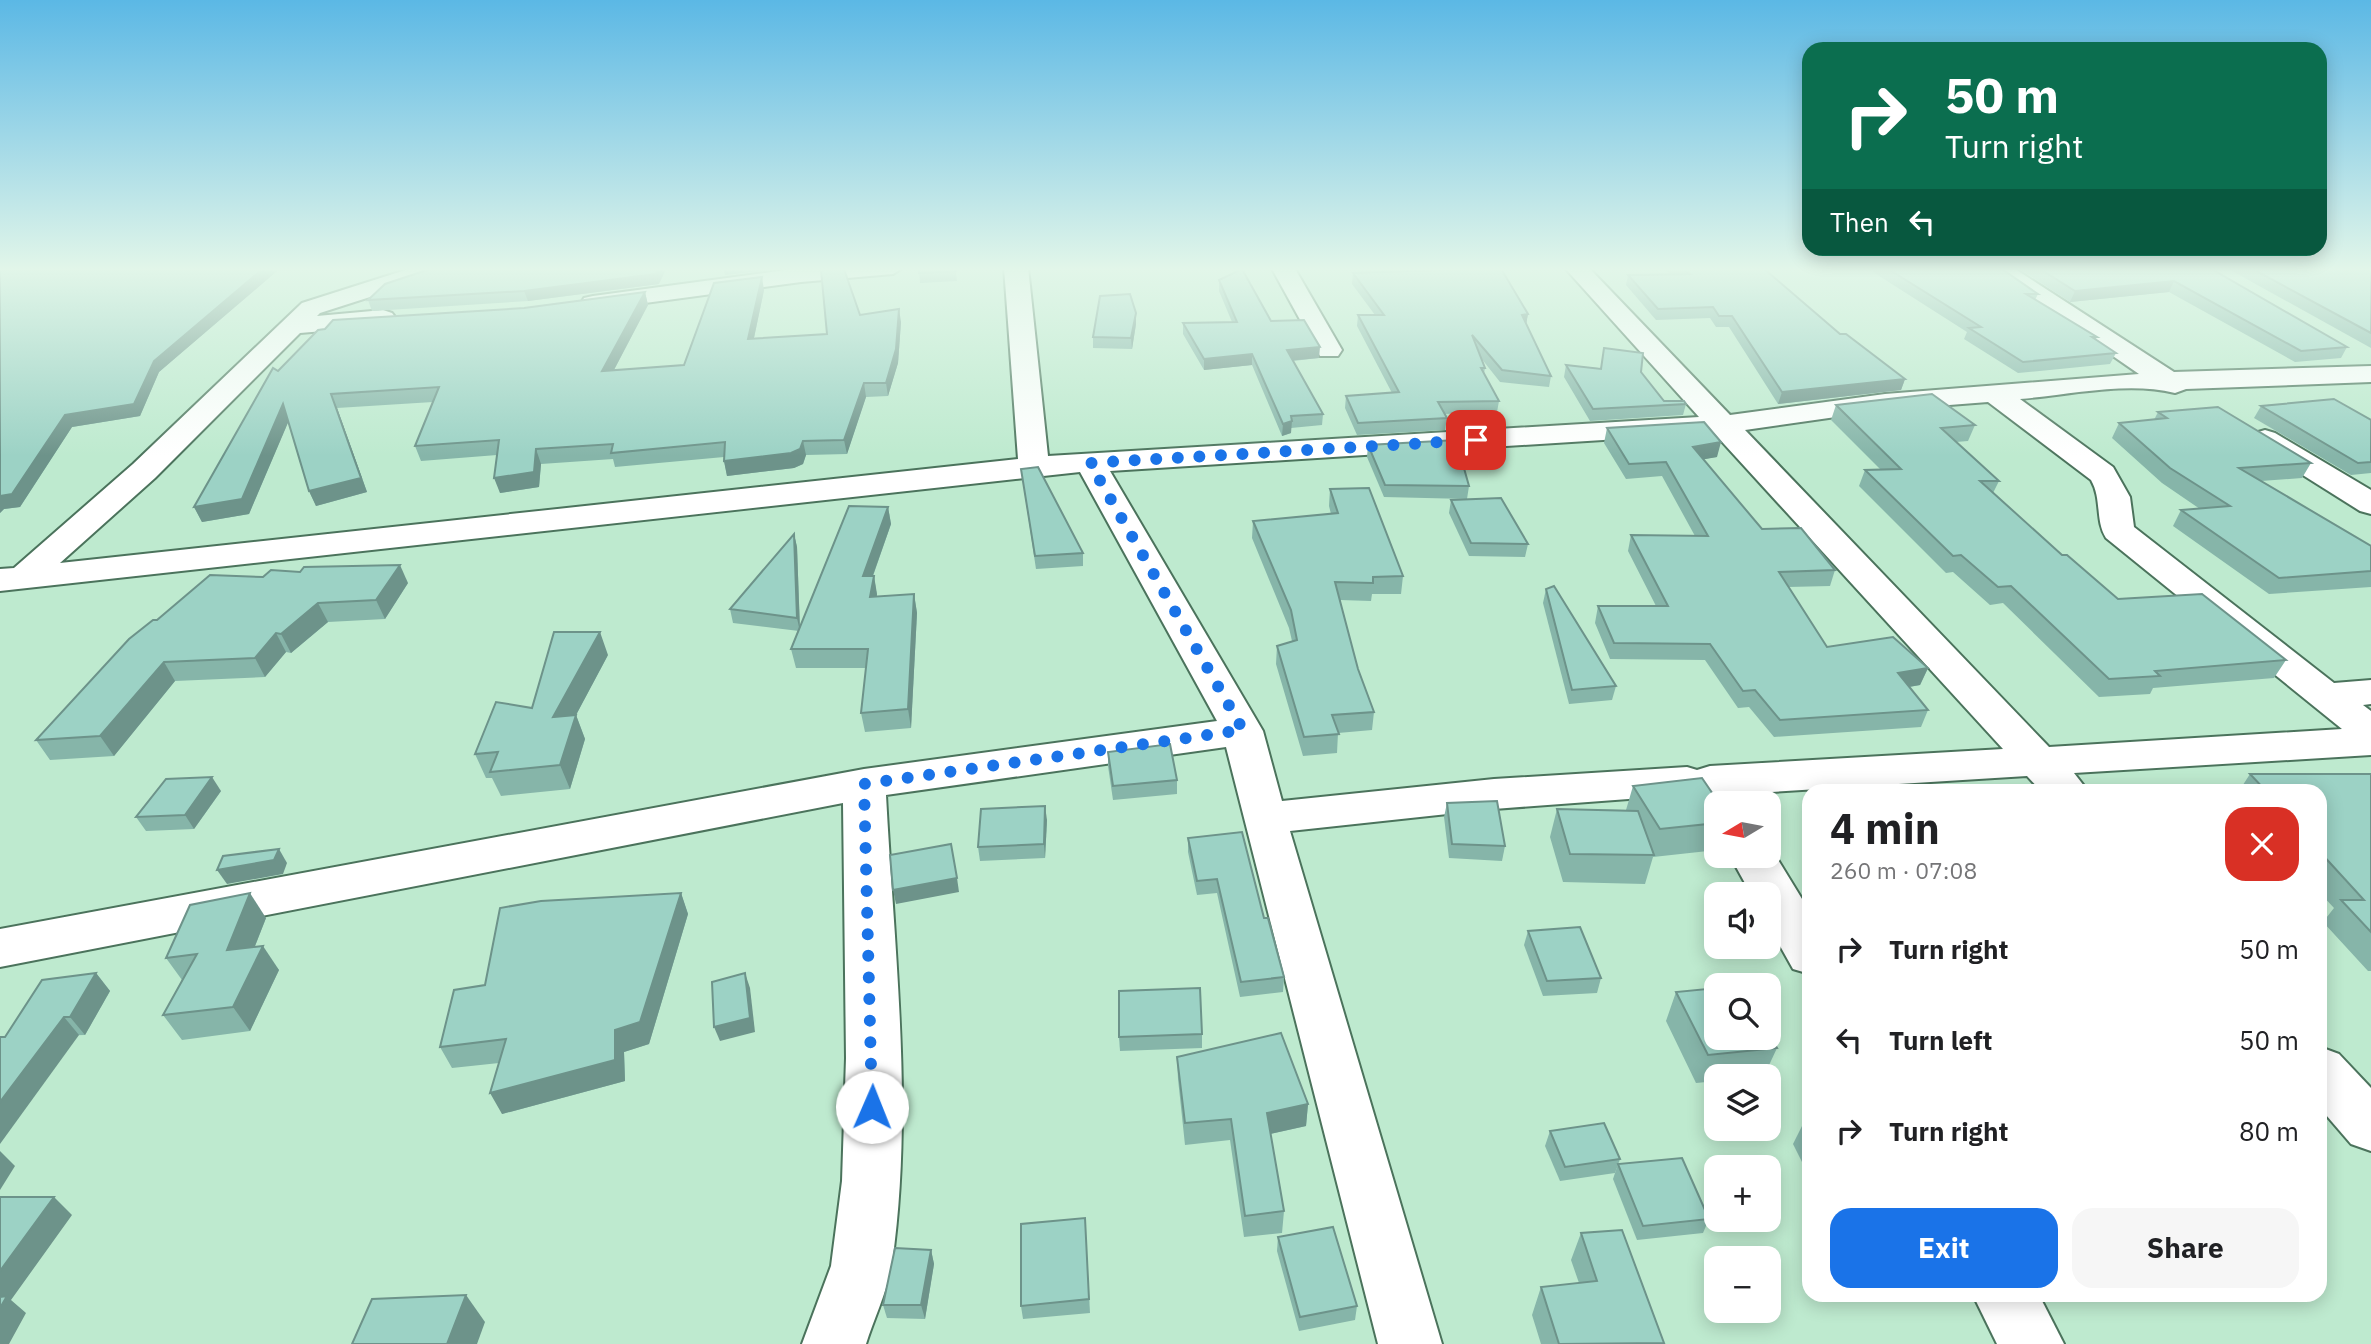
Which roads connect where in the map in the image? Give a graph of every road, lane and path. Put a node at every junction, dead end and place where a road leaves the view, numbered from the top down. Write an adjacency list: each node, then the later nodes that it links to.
1 (288, 330): 16 (street)
2 (1022, 330): 14 (street)
3 (1318, 330): 7 (street)
4 (1635, 330): 12 (street)
5 (2090, 330): 10 (street)
6 (2347, 349): 8 (street)
7 (1329, 350)
8 (2371, 362)
9 (2371, 374): 10 (street)
10 (2168, 381): 11 (street); 15 (street)
11 (1994, 393): 12 (street); 18 (street)
12 (1725, 424): 13 (street); 22 (street)
13 (1090, 463): 14 (street); 19 (street)
14 (1034, 466): 16 (street)
15 (2371, 504)
16 (11, 580)
17 (2371, 692): 18 (street)
18 (2325, 696): 20 (street)
19 (1243, 730): 23 (street); 27 (street)
20 (2371, 732)
21 (2371, 741): 22 (street)
22 (2037, 760): 24 (street); 25 (street)
23 (864, 784): 30 (street); 34 (street)
24 (2059, 784)
25 (1726, 791)
26 (1704, 792): 27 (street)
27 (1264, 818): 35 (street)
28 (1760, 868): 29 (street)
29 (1802, 941)
30 (0, 948)
31 (2327, 1078): 32 (street)
32 (2371, 1126)
33 (2008, 1302): 36 (street)
34 (835, 1344)
35 (1409, 1344)
36 (2032, 1344)

